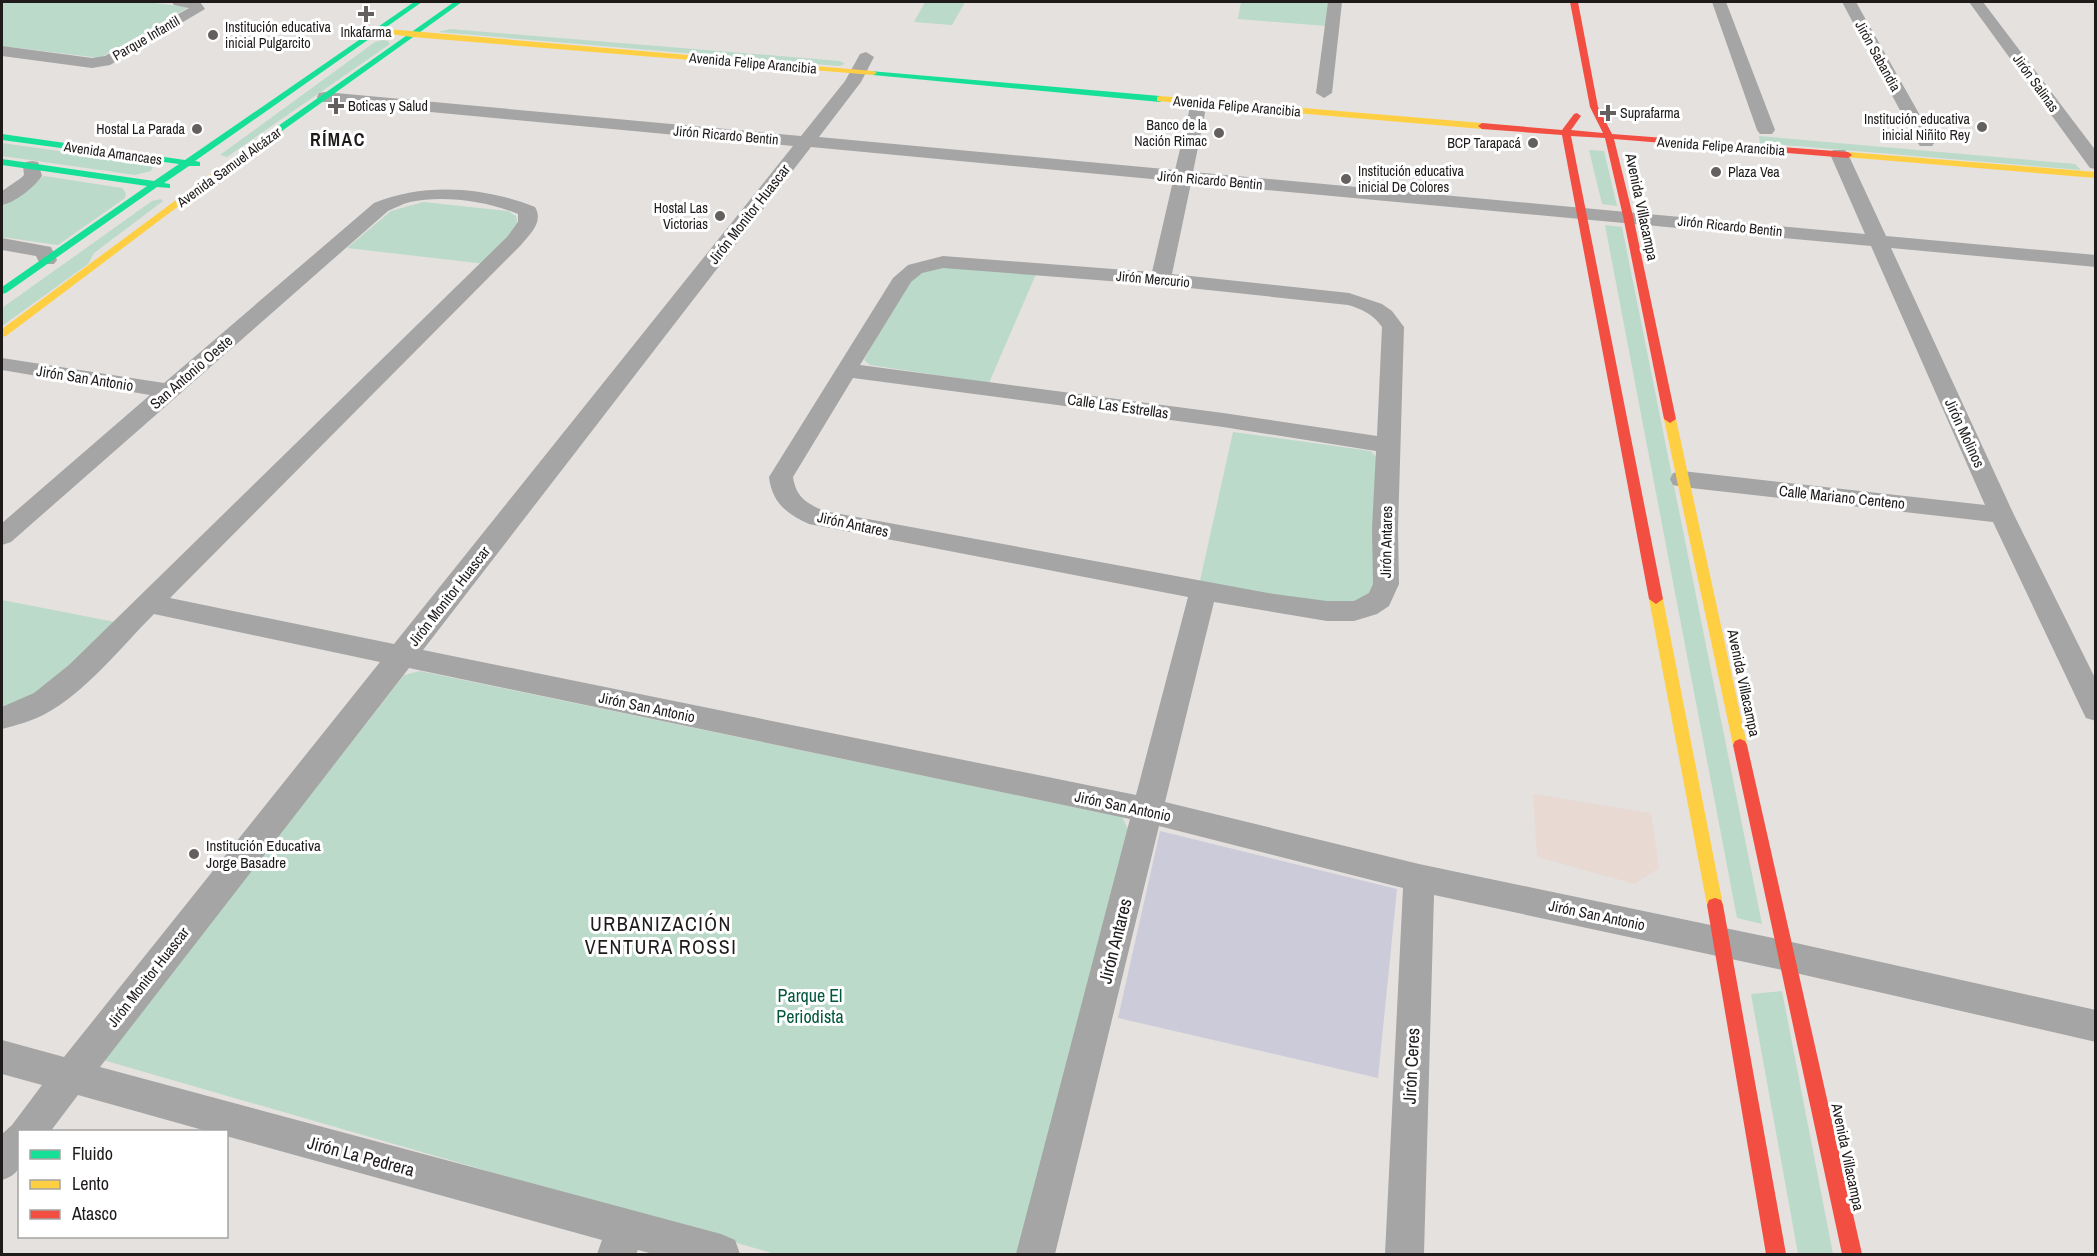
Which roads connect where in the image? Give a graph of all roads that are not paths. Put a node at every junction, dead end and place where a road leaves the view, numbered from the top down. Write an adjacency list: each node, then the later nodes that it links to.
1 (179, 2): 14 (street, Parque Infantil)
2 (418, 2): 9 (main road, Avenida Samuel Alcázar)
3 (458, 2): 10 (main road, Avenida Samuel Alcázar)
4 (1335, 2): 16 (street)
5 (1574, 2): 19 (main road, Avenida Villacampa)
6 (1719, 2): 23 (street)
7 (1849, 2): 27 (street, Jirón Sabandia)
8 (1977, 2): 31 (street, Jirón Salinas)
9 (398, 17): 10 (main road); 12 (main road, Avenida Samuel Alcázar)
10 (432, 20): 11 (main road); 13 (main road, Avenida Samuel Alcázar)
11 (458, 22)
12 (379, 30): 13 (main road, Avenida Felipe Arancibia); 33 (main road, Avenida Samuel Alcázar)
13 (412, 35): 15 (main road, Avenida Felipe Arancibia); 17 (main road, Avenida Samuel Alcázar)
14 (2, 51)
15 (865, 60): 18 (main road, Avenida Felipe Arancibia); 28 (street, Jirón Monitor Huascar)
16 (1324, 93)
17 (325, 98): 28 (street, Jirón Ricardo Bentin); 35 (main road, Avenida Samuel Alcázar)
18 (1198, 103): 24 (main road, Avenida Felipe Arancibia); 37 (street)
19 (1597, 113): 21 (main road); 22 (main road); 26 (main road, Avenida Villacampa)
20 (1555, 116): 21 (main road)
21 (1575, 118): 24 (main road)
22 (1618, 121)
23 (1766, 130)
24 (1566, 131): 26 (main road, Avenida Felipe Arancibia); 41 (main road)
25 (2, 137): 33 (main road, Avenida Amancaes)
26 (1609, 137): 29 (main road, Avenida Felipe Arancibia); 42 (main road, Avenida Villacampa)
27 (1926, 142)
28 (805, 143): 37 (street, Jirón Ricardo Bentin); 61 (street, Jirón Monitor Huascar)
29 (1839, 154): 36 (main road, Avenida Felipe Arancibia); 43 (street, Jirón Molinos)
30 (2066, 154): 31 (main road)
31 (2094, 159)
32 (2, 162): 34 (main road, Avenida Amancaes)
33 (186, 163): 35 (main road, Avenida Amancaes); 38 (main road, Avenida Samuel Alcázar)
34 (32, 166): 38 (main road, Avenida Amancaes); 40 (street)
35 (225, 168): 39 (main road, Avenida Samuel Alcázar)
36 (2096, 175)
37 (1183, 178): 41 (street, Jirón Ricardo Bentin); 48 (street)
38 (156, 184): 39 (main road, Avenida Amancaes); 45 (main road, Avenida Samuel Alcázar)
39 (196, 190): 51 (main road, Avenida Samuel Alcázar)
40 (2, 199)
41 (1581, 214): 42 (street, Jirón Ricardo Bentin); 66 (main road)
42 (1628, 216): 43 (street, Jirón Ricardo Bentin); 56 (main road, Avenida Villacampa)
43 (1877, 240): 46 (street, Jirón Ricardo Bentin); 57 (street, Jirón Molinos)
44 (2, 244): 45 (street)
45 (47, 260): 49 (main road, Avenida Samuel Alcázar)
46 (2096, 261)
47 (926, 265): 48 (street, Jirón Mercurio); 53 (street, Jirón Antares)
48 (1161, 279): 50 (street, Jirón Mercurio)
49 (2, 291)
50 (1378, 309): 55 (street, Jirón Antares)
51 (2, 334)
52 (2, 364): 54 (street, Jirón San Antonio)
53 (846, 370): 55 (street, Calle Las Estrellas); 59 (street, Jirón Antares)
54 (168, 392): 58 (street, San Antonio Oeste); 60 (street, San Antonio Oeste)
55 (1389, 445): 59 (street, Jirón Antares)
56 (1682, 479): 57 (street, Calle Mariano Centeno); 67 (main road, Avenida Villacampa)
57 (2002, 515): 62 (street, Jirón Molinos)
58 (2, 536)
59 (1203, 592): 64 (street, Jirón Antares)
60 (147, 603): 61 (street, Jirón San Antonio); 63 (street)
61 (402, 656): 64 (street, Jirón San Antonio); 70 (street, Jirón Monitor Huascar)
62 (2096, 710)
63 (2, 718)
64 (1146, 810): 65 (street, Jirón San Antonio); 76 (street, Jirón Antares)
65 (1419, 878): 66 (street, Jirón San Antonio); 77 (street, Jirón Ceres)
66 (1722, 942): 67 (street, Jirón San Antonio); 78 (main road)
67 (1787, 956): 68 (street, Jirón San Antonio); 79 (main road, Avenida Villacampa)
68 (2096, 1026)
69 (2, 1057): 70 (street, Jirón La Pedrera)
70 (71, 1076): 71 (street, Jirón Monitor Huascar); 74 (street, Jirón La Pedrera)
71 (28, 1130)
72 (18, 1142): 73 (street)
73 (2, 1162)
74 (622, 1241): 75 (street, Jirón La Pedrera)
75 (721, 1254)
76 (1035, 1254)
77 (1404, 1254)
78 (1776, 1254)
79 (1852, 1254)

